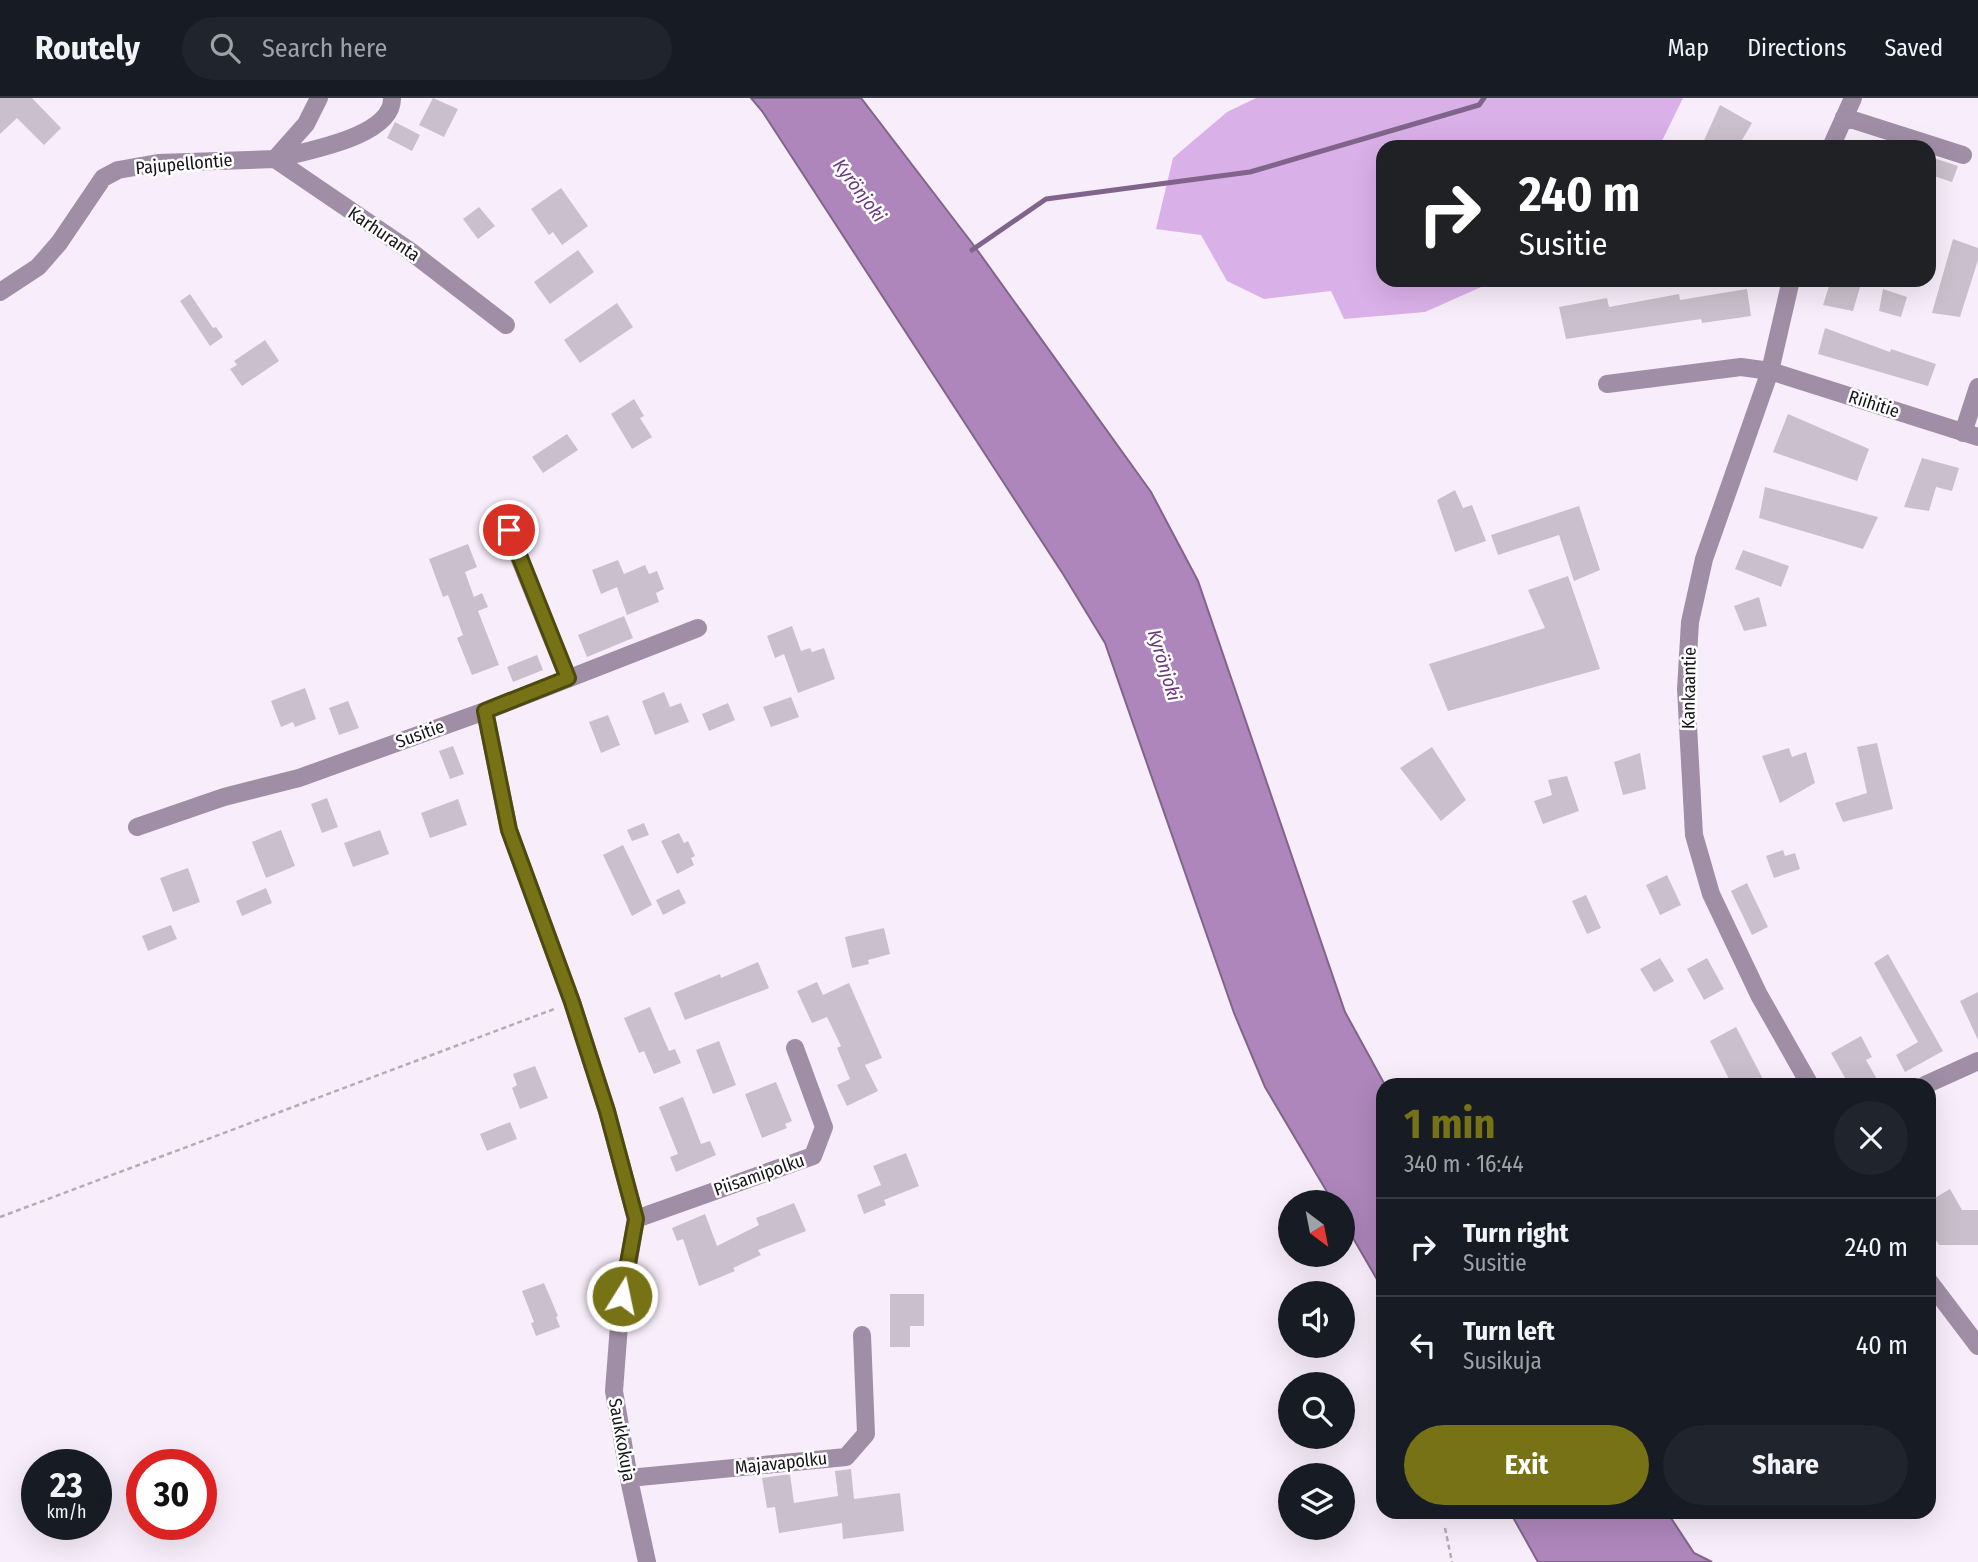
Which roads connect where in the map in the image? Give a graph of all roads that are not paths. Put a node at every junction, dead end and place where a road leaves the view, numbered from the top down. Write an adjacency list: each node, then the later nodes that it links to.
1 (318, 98): 9 (street)
2 (393, 98): 9 (street)
3 (1853, 98): 4 (street)
4 (1844, 117): 5 (street); 6 (street)
5 (1834, 140)
6 (1916, 140)
7 (1936, 146): 8 (street)
8 (1963, 155)
9 (275, 159): 11 (street, Pajupellontie); 12 (street, Karhuranta)
10 (1789, 287): 13 (street, Kankaantie)
11 (0, 292)
12 (506, 325)
13 (1770, 371): 14 (street, Riihitie); 16 (street, Riihitie); 24 (street, Kankaantie)
14 (1607, 384)
15 (1978, 387): 16 (street)
16 (1971, 435)
17 (509, 530): 19 (street)
18 (698, 628): 19 (street, Susitie)
19 (568, 678): 20 (street, Susitie)
20 (485, 711): 21 (street, Susitie); 26 (street, Saukkokuja)
21 (138, 827)
22 (795, 1048): 26 (street, Piisamipolku)
23 (1978, 1061): 25 (street)
24 (1806, 1078)
25 (1936, 1080)
26 (636, 1219): 30 (street, Saukkokuja)
27 (1936, 1291): 29 (street)
28 (862, 1335): 30 (street, Majavapolku)
29 (1978, 1346)
30 (629, 1478): 31 (street, Saukkokuja)
31 (647, 1562)

